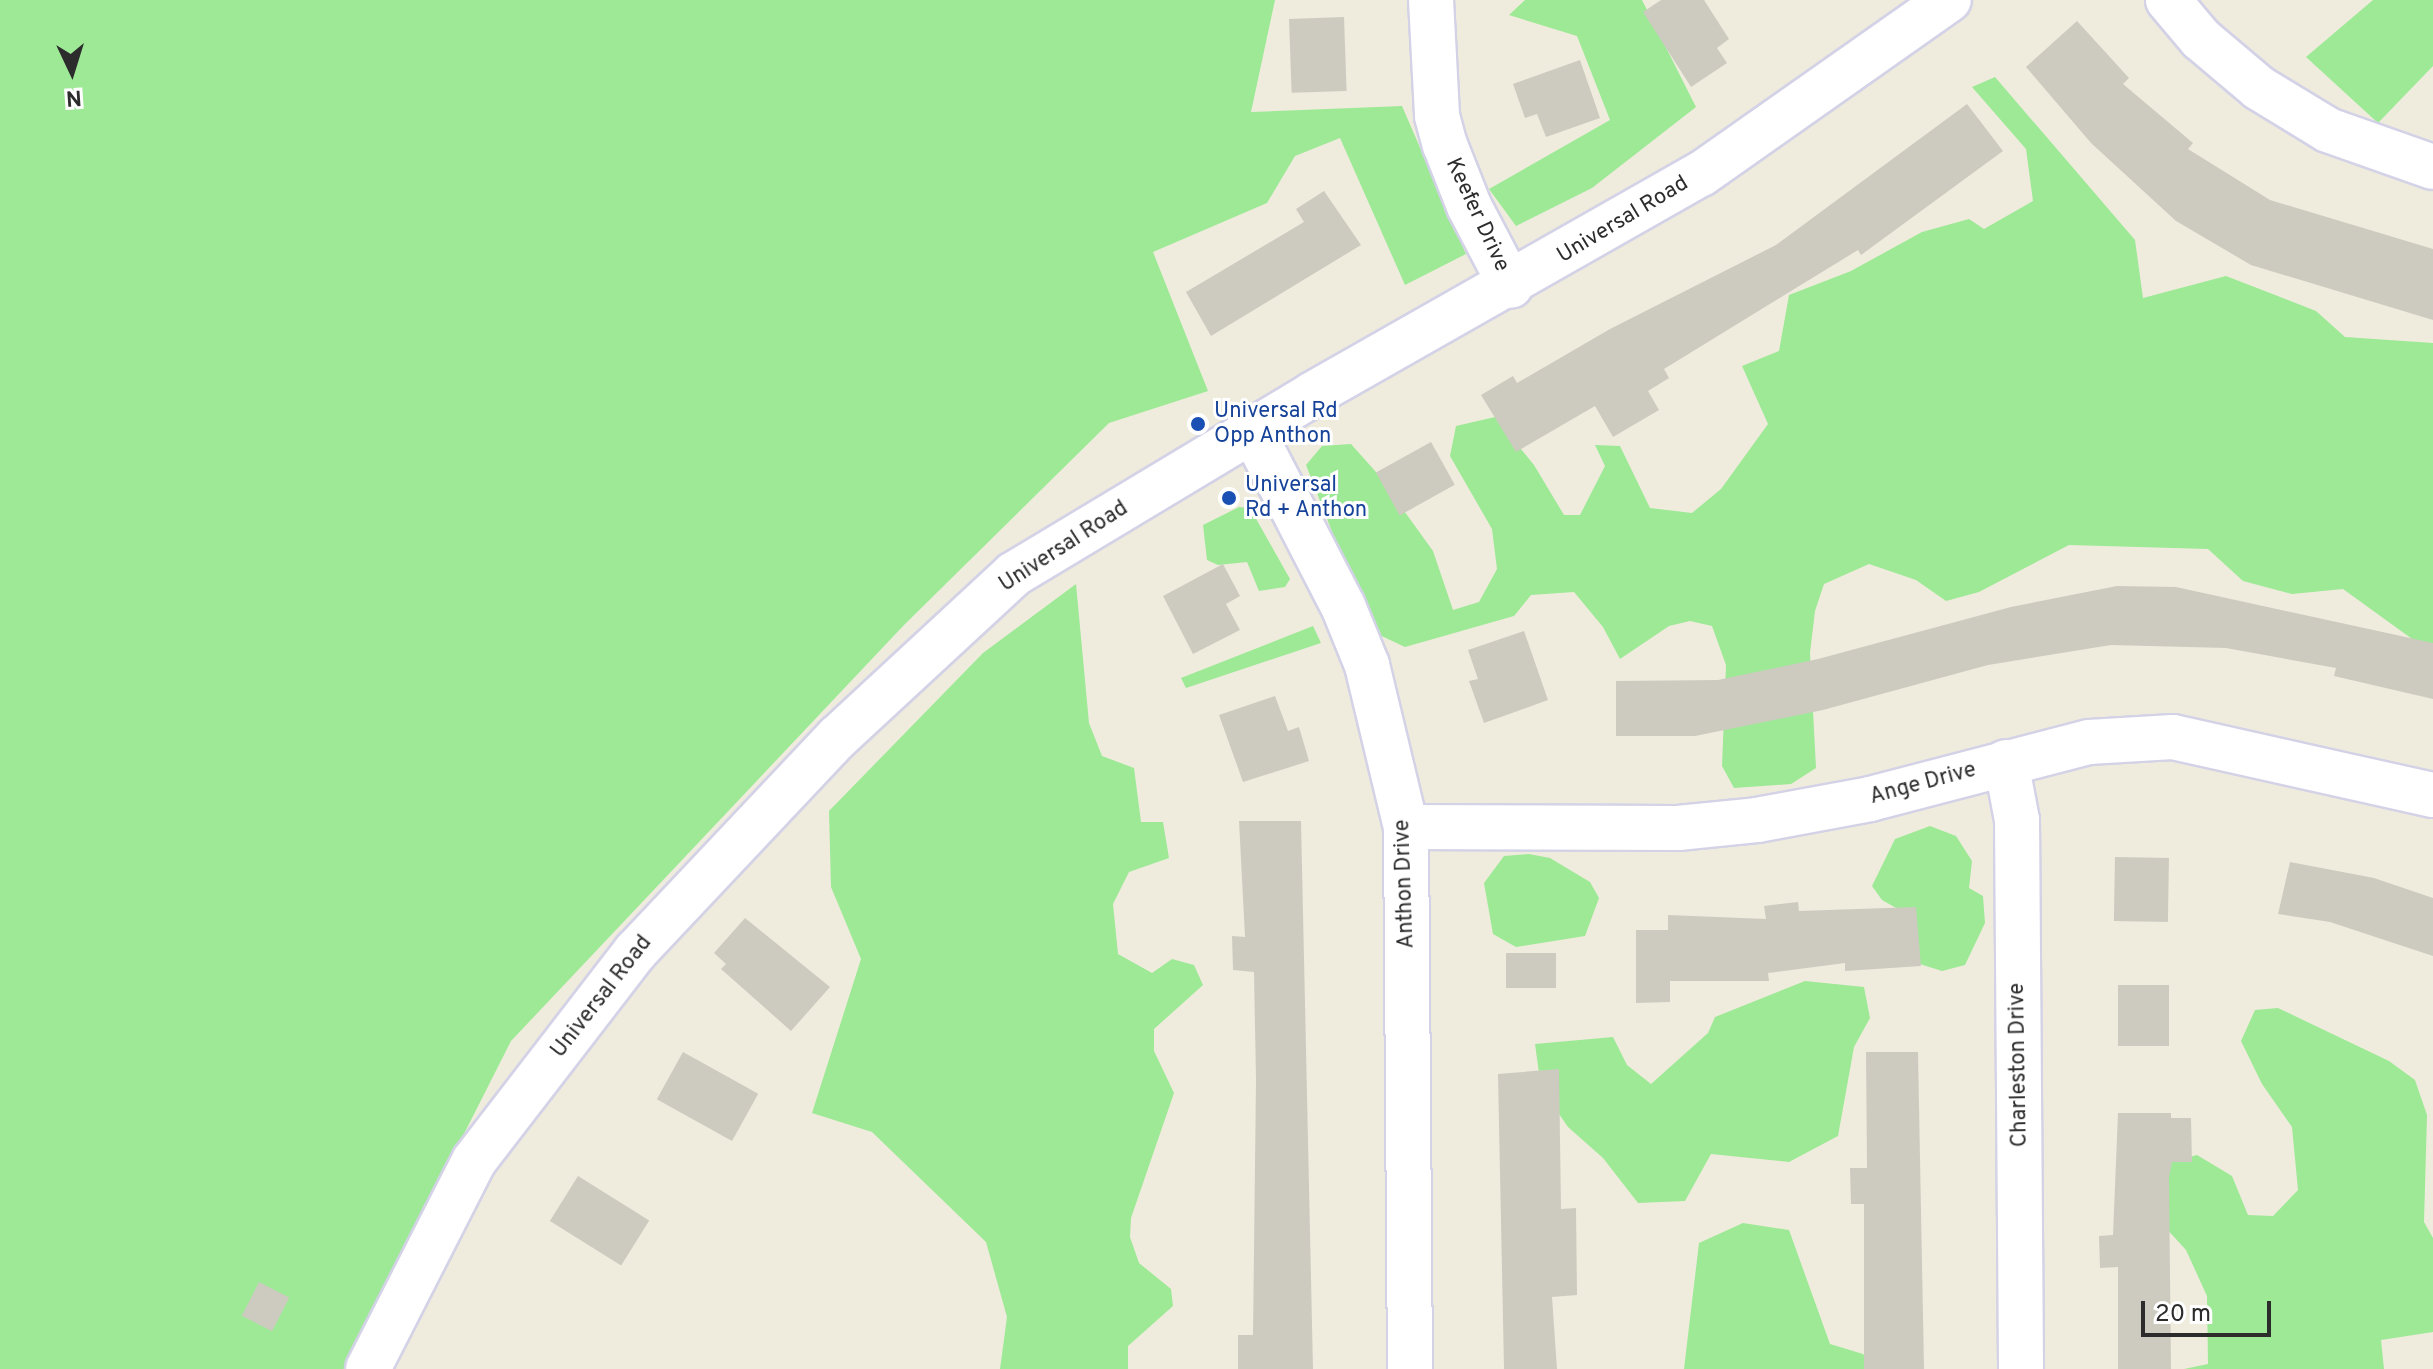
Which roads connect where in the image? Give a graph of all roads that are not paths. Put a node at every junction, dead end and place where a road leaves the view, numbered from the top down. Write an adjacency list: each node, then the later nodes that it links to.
1 (1431, 0): 5 (street, Keefer Drive)
2 (1949, 0): 5 (street, Universal Road)
3 (2168, 0): 4 (street)
4 (2433, 167)
5 (1511, 286): 6 (street, Universal Road)
6 (1252, 430): 9 (street, Anthon Drive); 10 (street, Universal Road)
7 (2006, 762): 8 (street, Ange Drive); 9 (street, Ange Drive); 12 (street, Charleston Drive)
8 (2433, 795)
9 (1406, 827): 11 (street, Anthon Drive)
10 (368, 1369)
11 (1410, 1369)
12 (2021, 1369)

